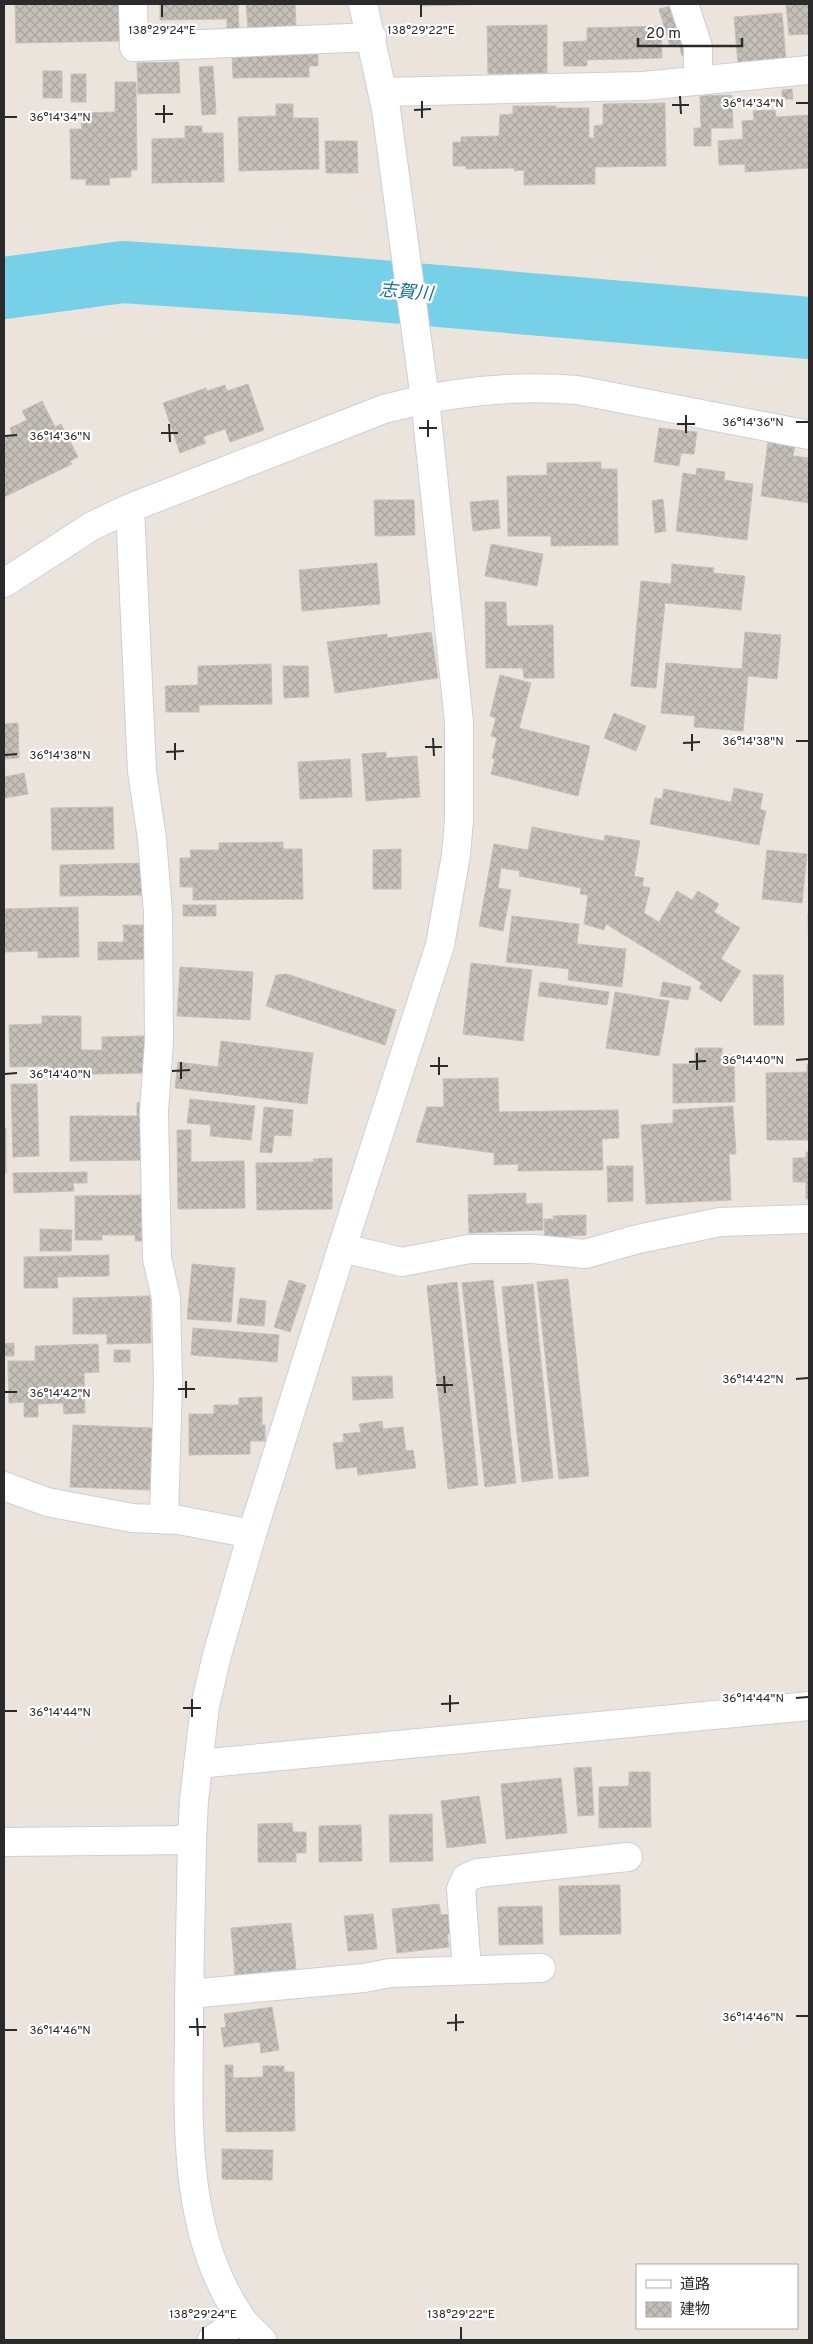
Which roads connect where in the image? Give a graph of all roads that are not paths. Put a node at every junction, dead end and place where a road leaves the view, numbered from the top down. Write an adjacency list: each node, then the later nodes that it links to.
1 (133, 4): 4 (street)
2 (363, 4): 4 (street)
3 (684, 4): 6 (street)
4 (372, 37): 7 (street)
5 (809, 70): 6 (street)
6 (698, 81): 7 (street)
7 (383, 92): 8 (street)
8 (425, 400): 9 (street); 10 (street); 13 (street)
9 (809, 434)
10 (130, 508): 11 (street); 15 (street)
11 (4, 582)
12 (809, 1219): 13 (street)
13 (342, 1248): 16 (street)
14 (4, 1486): 15 (street)
15 (164, 1518): 16 (street)
16 (252, 1534): 18 (street)
17 (809, 1706): 18 (street)
18 (198, 1764): 19 (street)
19 (192, 1840): 20 (street); 24 (street)
20 (4, 1842)
21 (628, 1857): 23 (street)
22 (540, 1968): 23 (street)
23 (467, 1970): 24 (street)
24 (189, 1994): 25 (street)
25 (241, 2319): 26 (street); 27 (street)
26 (212, 2340)
27 (262, 2340)

